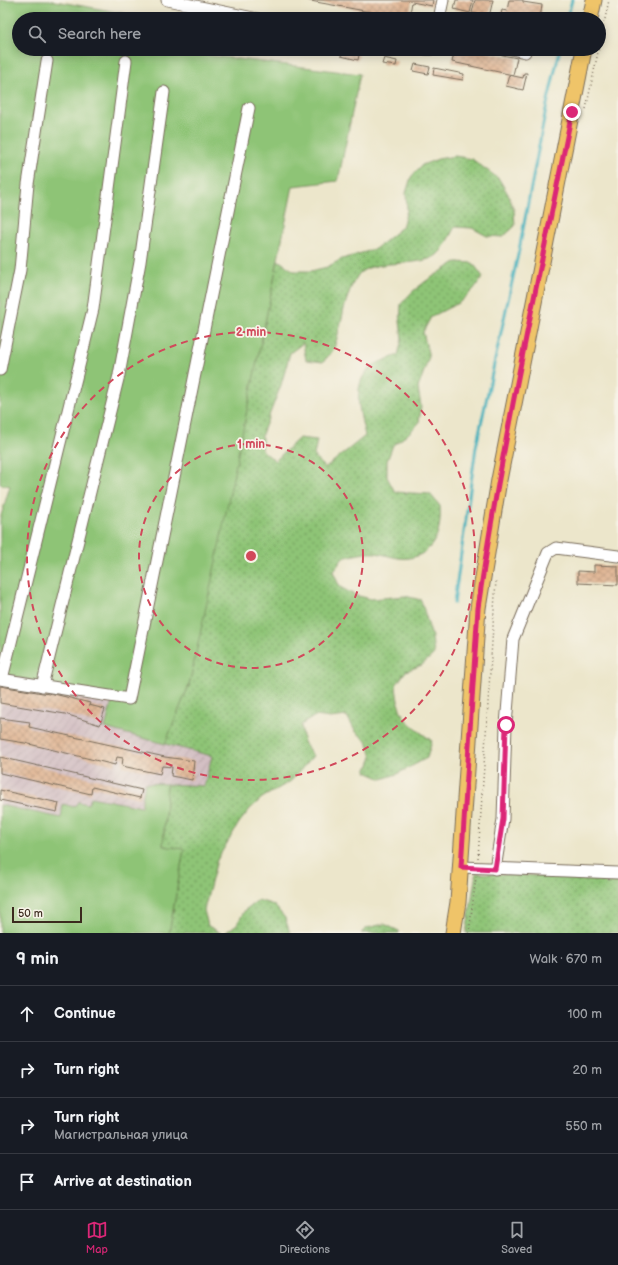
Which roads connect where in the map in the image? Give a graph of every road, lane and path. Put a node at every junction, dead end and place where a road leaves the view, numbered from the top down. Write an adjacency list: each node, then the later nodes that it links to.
1 (167, 0): 5 (lane)
2 (443, 0): 7 (lane)
3 (594, 0): 8 (main road)
4 (609, 0): 9 (path)
5 (208, 4): 6 (lane)
6 (235, 12)
7 (440, 12)
8 (591, 12)
9 (606, 14)
10 (583, 56): 22 (main road)
11 (597, 56): 16 (path)
12 (47, 61): 17 (lane)
13 (126, 61): 20 (lane)
14 (164, 92): 21 (lane)
15 (249, 108): 21 (lane)
16 (585, 111)
17 (0, 370)
18 (618, 556): 24 (lane)
19 (496, 578): 23 (path)
20 (1, 679): 21 (lane)
21 (42, 686)
22 (461, 867): 23 (lane); 26 (main road)
23 (477, 868): 24 (lane); 27 (path)
24 (495, 869): 25 (lane)
25 (618, 873)
26 (453, 933)
27 (469, 933)

